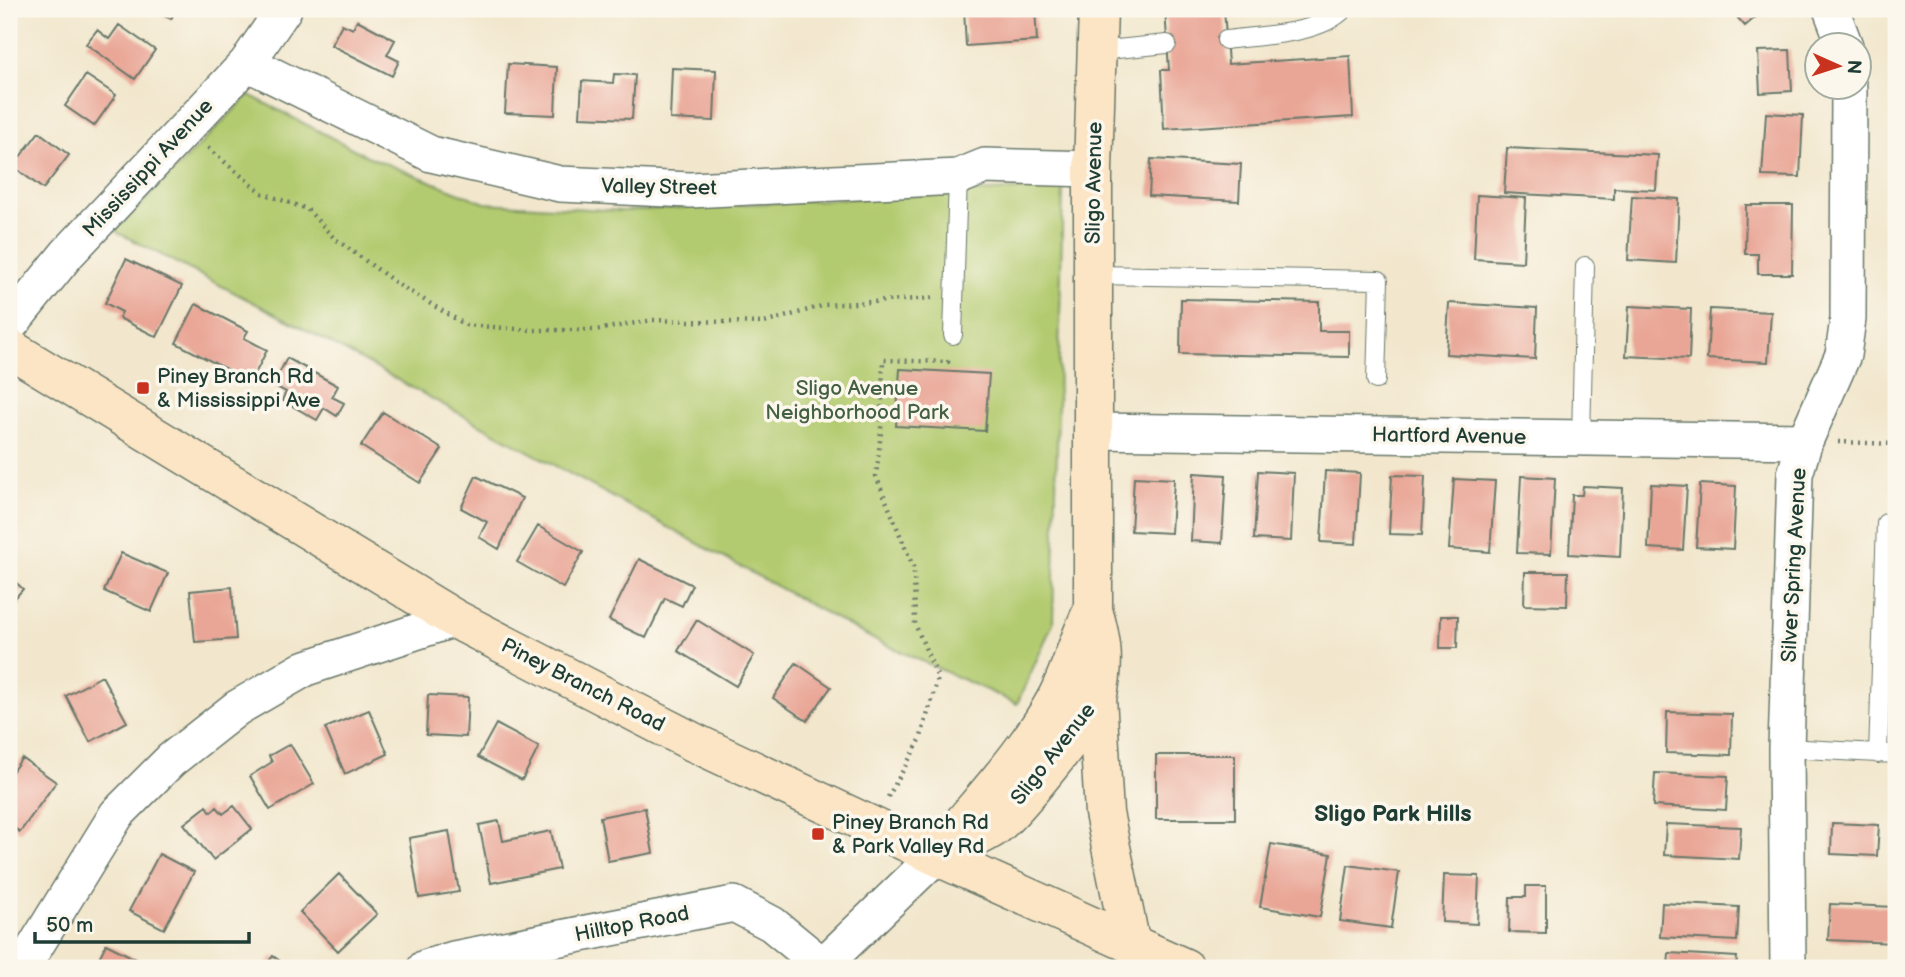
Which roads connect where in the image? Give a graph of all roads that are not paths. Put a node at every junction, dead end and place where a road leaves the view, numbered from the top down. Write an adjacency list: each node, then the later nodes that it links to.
1 (284, 9): 9 (street, Mississippi Avenue)
2 (1098, 9): 8 (street, Sligo Avenue)
3 (1344, 9): 6 (lane)
4 (1831, 9): 5 (street)
5 (1840, 32)
6 (1226, 40)
7 (1167, 44): 8 (lane)
8 (1097, 51): 11 (street, Sligo Avenue)
9 (247, 63): 12 (street, Valley Street); 15 (street, Mississippi Avenue)
10 (1849, 102): 21 (street, Silver Spring Avenue)
11 (1093, 169): 12 (street, Valley Street); 14 (street, Sligo Avenue)
12 (958, 177): 16 (lane)
13 (1585, 266): 20 (lane)
14 (1094, 275): 18 (lane); 19 (street, Sligo Avenue)
15 (9, 326)
16 (953, 335)
17 (9, 348): 24 (street, Piney Branch Road)
18 (1376, 380)
19 (1093, 431): 20 (street, Hartford Avenue); 23 (street, Sligo Avenue)
20 (1581, 438): 21 (street, Hartford Avenue)
21 (1805, 441): 26 (street, Silver Spring Avenue)
22 (1896, 523): 27 (lane)
23 (1093, 610): 25 (street, Sligo Avenue); 28 (street, Sligo Avenue)
24 (455, 619): 28 (street, Piney Branch Road); 31 (street)
25 (1097, 697): 28 (street, Sligo Avenue); 29 (street)
26 (1786, 748): 27 (lane); 33 (street, Silver Spring Avenue)
27 (1887, 754)
28 (936, 856): 29 (street, Piney Branch Road); 30 (street)
29 (1156, 961)
30 (821, 967): 32 (street, Hilltop Road)
31 (22, 968)
32 (425, 968)
33 (1788, 968)

